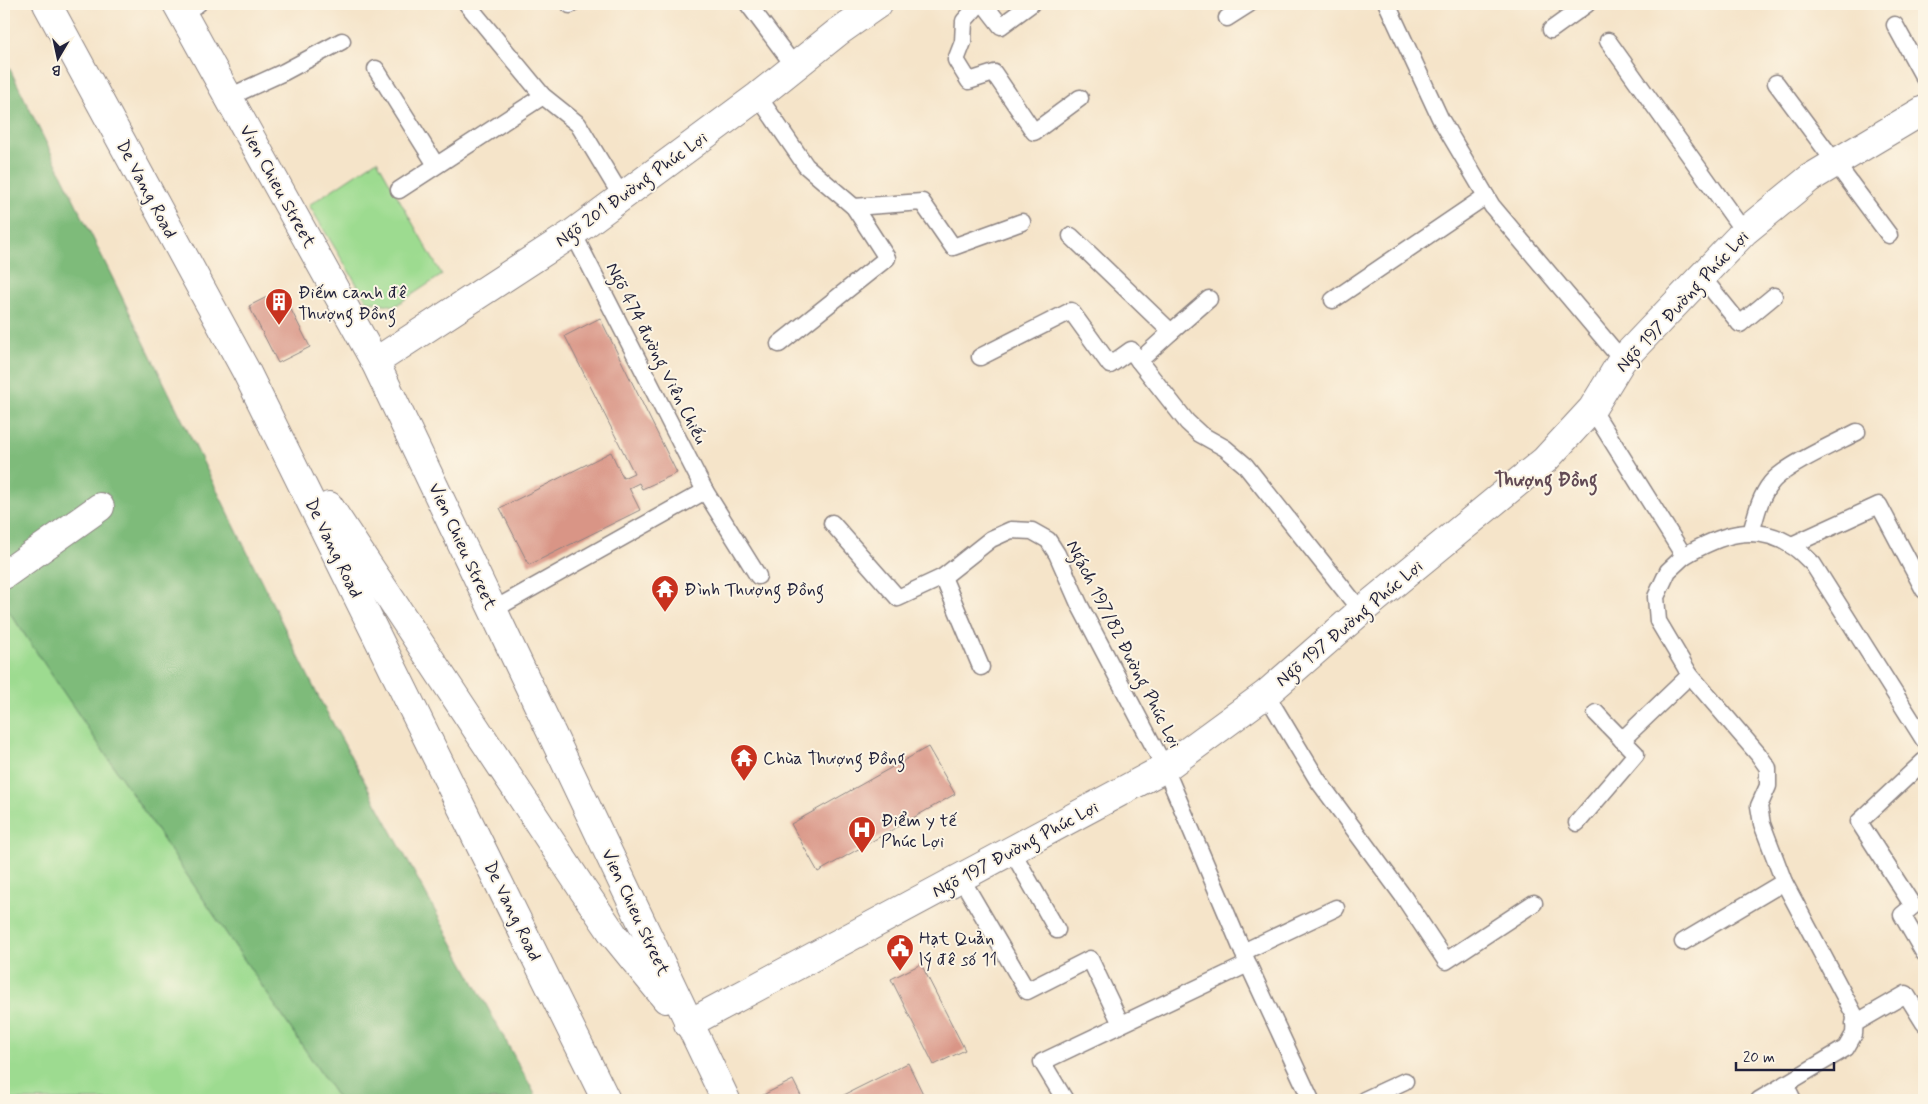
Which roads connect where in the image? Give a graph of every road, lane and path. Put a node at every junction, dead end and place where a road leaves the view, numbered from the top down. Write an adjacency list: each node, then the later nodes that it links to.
1 (47, 4): 48 (street, De Vang Road)
2 (467, 4): 21 (lane)
3 (748, 4): 17 (lane)
4 (878, 4): 17 (street, Ngõ 201 Đường Phúc Lợi)
5 (979, 4): 24 (lane)
6 (984, 4): 7 (lane)
7 (1031, 4)
8 (1249, 4): 12 (lane)
9 (1387, 4): 29 (lane)
10 (1587, 4): 14 (lane)
11 (185, 6): 23 (street, Vien Chieu Street)
12 (1227, 18)
13 (1895, 25): 19 (lane)
14 (1551, 30)
15 (342, 41): 23 (lane)
16 (1608, 41): 33 (lane)
17 (794, 67): 22 (street, Ngõ 201 Đường Phúc Lợi)
18 (376, 69): 27 (lane)
19 (1924, 78)
20 (1776, 83): 26 (lane)
21 (543, 96): 27 (lane); 30 (lane)
22 (758, 96): 30 (street, Ngõ 201 Đường Phúc Lợi); 31 (lane)
23 (228, 97): 46 (street, Vien Chieu Street)
24 (1080, 98)
25 (1924, 110): 26 (street, Ngõ 197 Đường Phúc Lợi)
26 (1836, 162): 33 (street, Ngõ 197 Đường Phúc Lợi); 35 (lane)
27 (436, 165): 28 (lane)
28 (398, 190)
29 (1486, 196): 40 (lane); 44 (lane)
30 (622, 197): 34 (street, Ngõ 201 Đường Phúc Lợi)
31 (854, 206): 32 (lane); 42 (lane)
32 (1022, 222)
33 (1744, 232): 37 (street, Ngõ 197 Đường Phúc Lợi)
34 (573, 233): 46 (street, Ngõ 201 Đường Phúc Lợi); 50 (lane, Ngõ 474 đường Viên Chiếu)
35 (1889, 235)
36 (1071, 236): 41 (lane)
37 (1702, 277): 38 (lane); 44 (street, Ngõ 197 Đường Phúc Lợi)
38 (1774, 296)
39 (1209, 299): 41 (lane)
40 (1332, 300)
41 (1171, 332): 45 (lane)
42 (779, 344)
43 (980, 358): 45 (lane)
44 (1622, 360): 47 (street, Ngõ 197 Đường Phúc Lợi)
45 (1139, 361): 61 (lane)
46 (375, 362): 60 (street, Vien Chieu Street)
47 (1592, 409): 55 (lane); 61 (street, Ngõ 197 Đường Phúc Lợi)
48 (265, 410): 82 (street); 87 (street, De Vang Road)
49 (1858, 432): 53 (lane)
50 (706, 491): 57 (lane, Ngõ 474 đường Viên Chiếu); 60 (lane)
51 (100, 507): 56 (street)
52 (832, 523): 58 (lane, Ngách 197/82 Đường Phúc Lợi)
53 (1751, 533): 54 (lane); 55 (lane)
54 (1792, 545): 59 (lane); 67 (lane)
55 (1684, 556): 63 (lane)
56 (4, 575)
57 (758, 576)
58 (943, 577): 62 (lane); 69 (lane, Ngách 197/82 Đường Phúc Lợi)
59 (1924, 590)
60 (493, 610): 82 (street, Vien Chieu Street)
61 (1361, 611): 64 (street, Ngõ 197 Đường Phúc Lợi)
62 (980, 667)
63 (1690, 675): 66 (lane); 73 (lane)
64 (1266, 694): 69 (street, Ngõ 197 Đường Phúc Lợi); 74 (lane)
65 (1596, 713): 66 (lane)
66 (1622, 740): 70 (lane)
67 (1924, 740)
68 (1924, 761): 75 (lane)
69 (1165, 768): 71 (street, Ngõ 197 Đường Phúc Lợi); 80 (lane, Ngách 197/82 Đường Phúc Lợi)
70 (1577, 823)
71 (1012, 850): 72 (street, Ngõ 197 Đường Phúc Lợi); 77 (lane)
72 (961, 878): 82 (street, Ngõ 197 Đường Phúc Lợi); 83 (lane)
73 (1784, 882): 78 (lane); 84 (lane)
74 (1534, 903)
75 (1918, 903): 79 (lane)
76 (1336, 908): 80 (lane)
77 (1057, 930)
78 (1684, 942)
79 (1924, 953)
80 (1245, 958): 83 (lane); 90 (lane, Ngách 197/82 Đường Phúc Lợi)
81 (1924, 1023): 84 (lane)
82 (688, 1024): 88 (street, Vien Chieu Street)
83 (1122, 1024): 89 (lane)
84 (1854, 1024): 86 (lane)
85 (1405, 1081): 91 (lane)
86 (1785, 1084): 92 (lane); 93 (lane)
87 (606, 1100)
88 (726, 1100)
89 (1065, 1100)
90 (1311, 1100)
91 (1364, 1100)
92 (1759, 1100)
93 (1793, 1100)

